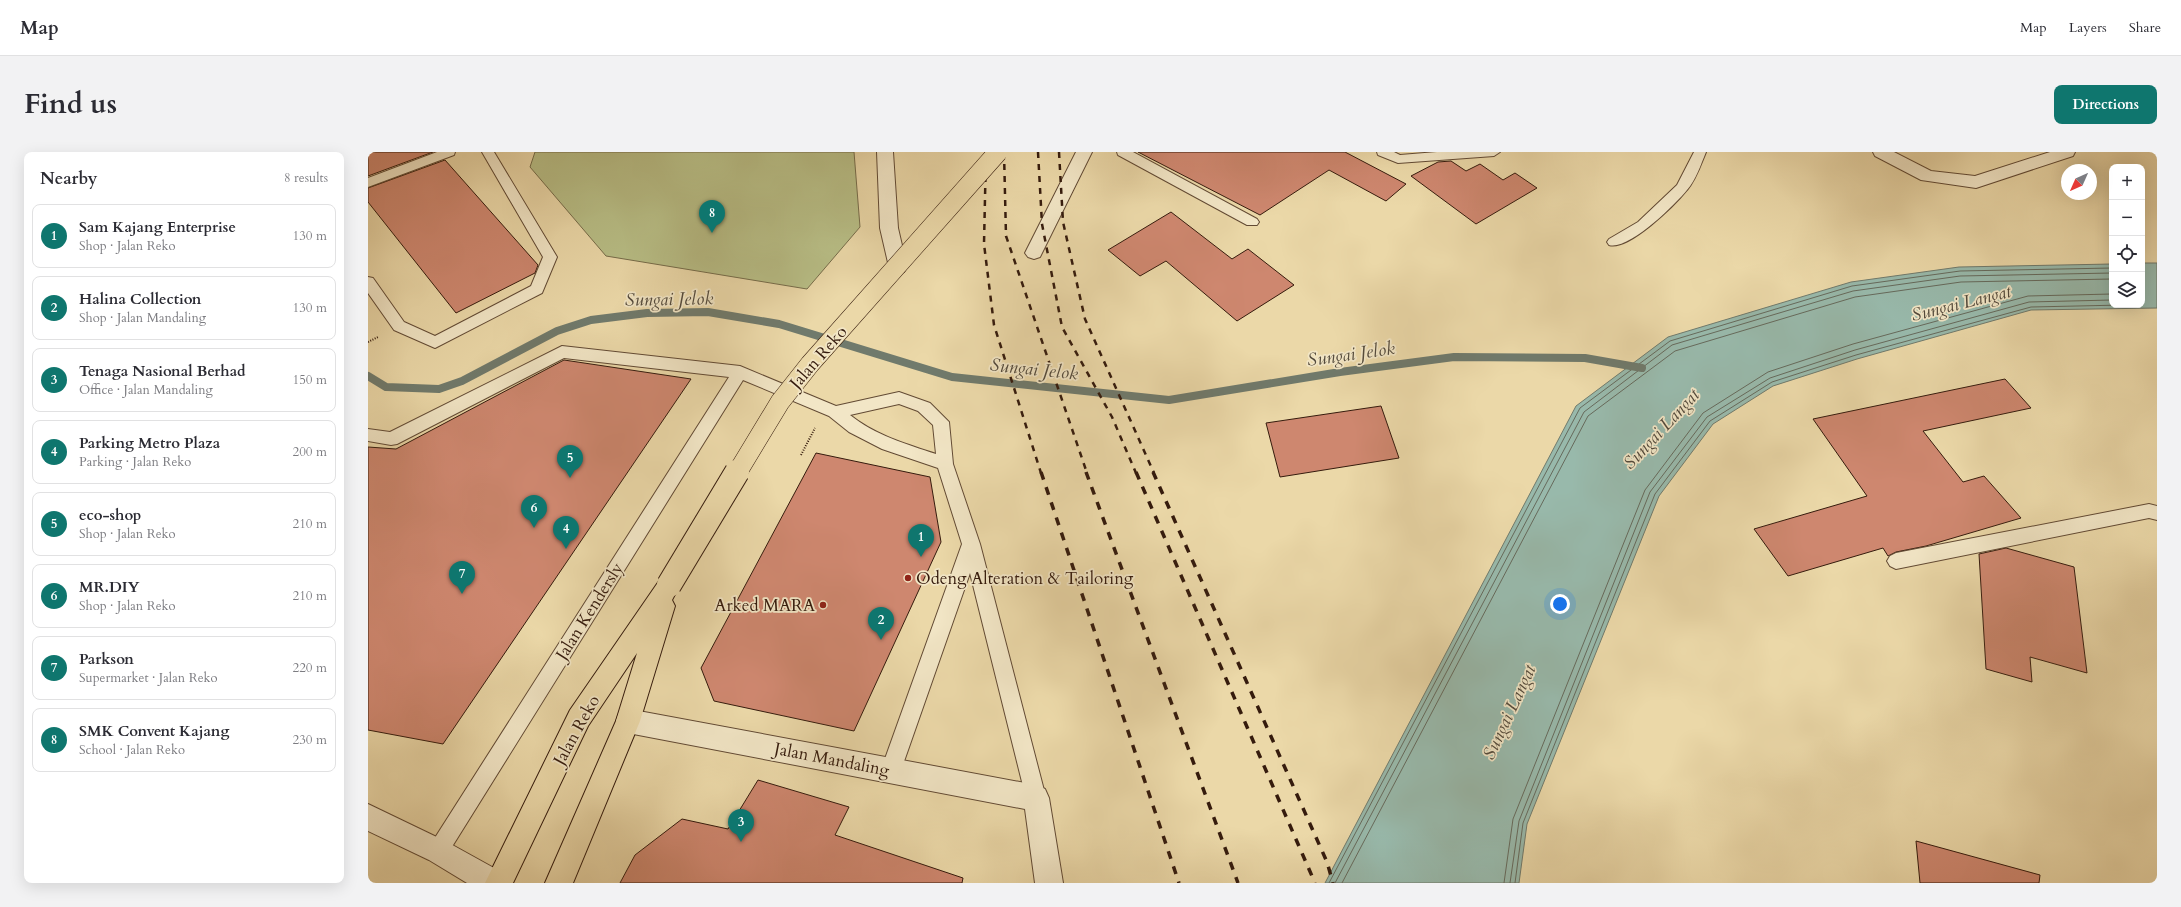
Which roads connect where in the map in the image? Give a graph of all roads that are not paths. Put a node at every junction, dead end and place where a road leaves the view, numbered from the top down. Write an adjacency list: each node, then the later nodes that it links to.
1 (449, 152): 12 (lane)
2 (488, 152): 17 (lane)
3 (885, 152): 16 (street)
4 (998, 152): 16 (main road, Jalan Reko, bridge)
5 (1084, 152): 15 (street)
6 (1123, 152): 13 (lane)
7 (1383, 152): 8 (lane)
8 (1494, 152)
9 (1700, 152): 14 (lane)
10 (1881, 152): 11 (street)
11 (2056, 153)
12 (368, 184)
13 (1252, 222)
14 (1614, 242)
15 (1034, 252)
16 (898, 267): 25 (main road, Jalan Reko, bridge)
17 (368, 282)
18 (740, 372): 19 (lane); 20 (lane); 30 (lane, Jalan Kendersly)
19 (835, 412): 21 (lane); 21 (lane)
20 (368, 435)
21 (945, 464): 23 (lane)
22 (2157, 513): 24 (lane)
23 (971, 544): 27 (lane); 28 (lane)
24 (1896, 561)
25 (669, 585): 26 (main road, Jalan Reko); 32 (main road, Jalan Reko)
26 (628, 721): 27 (street, Jalan Mandaling); 33 (main road, Jalan Reko)
27 (891, 770): 28 (street, Jalan Mandaling)
28 (1036, 798): 34 (street)
29 (368, 817): 30 (street)
30 (438, 851): 31 (street)
31 (493, 883)
32 (499, 883)
33 (559, 883)
34 (1049, 883)

